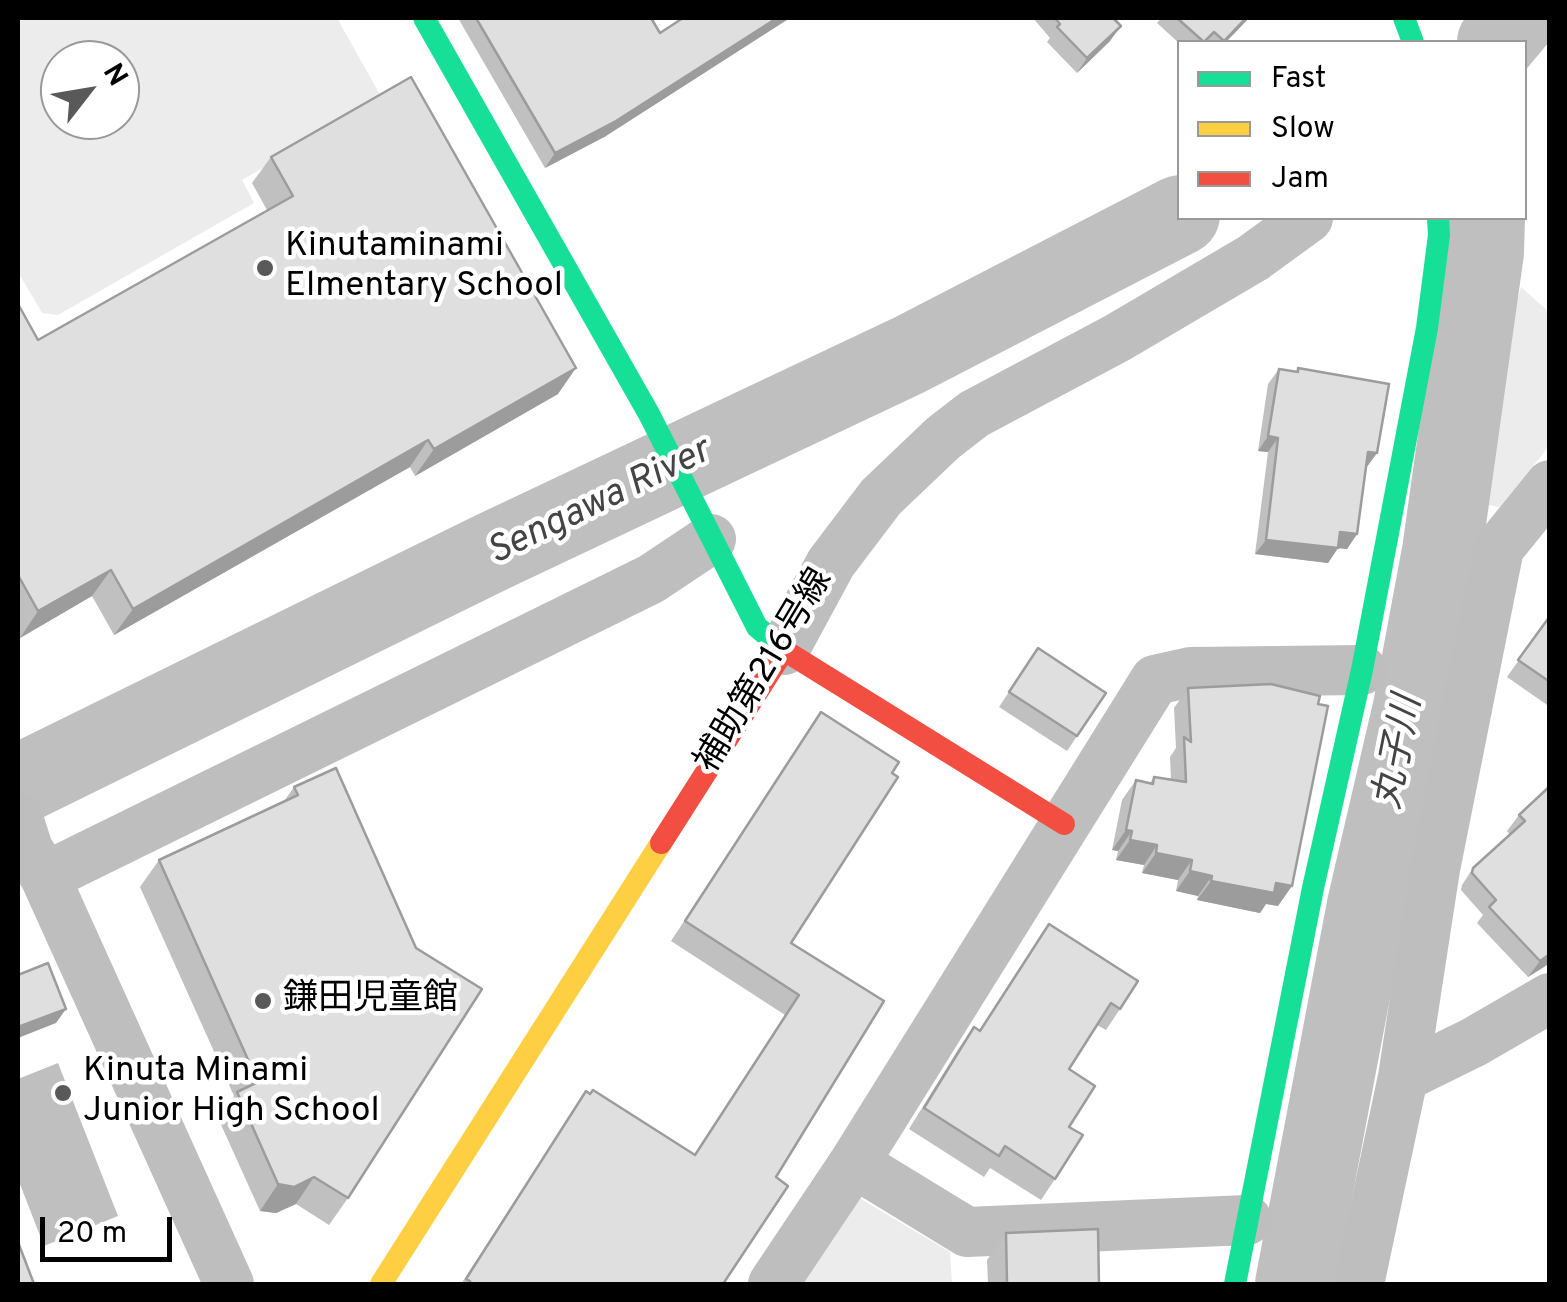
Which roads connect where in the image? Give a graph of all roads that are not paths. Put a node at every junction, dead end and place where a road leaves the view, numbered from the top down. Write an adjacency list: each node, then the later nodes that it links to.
1 (424, 18): 5 (street)
2 (1305, 220): 6 (street, 補助第216号線)
3 (1438, 220): 7 (street)
4 (1550, 484): 11 (street)
5 (706, 529): 6 (street); 9 (street)
6 (784, 650): 8 (street); 15 (street, 補助第216号線)
7 (1362, 670): 8 (street); 13 (street)
8 (1064, 824): 12 (street)
9 (30, 848): 14 (street)
10 (1550, 998): 11 (street)
11 (1402, 1077): 18 (street)
12 (854, 1163): 13 (street); 16 (street)
13 (1247, 1220): 17 (street)
14 (228, 1284)
15 (381, 1284)
16 (773, 1284)
17 (1235, 1284)
18 (1359, 1284)

